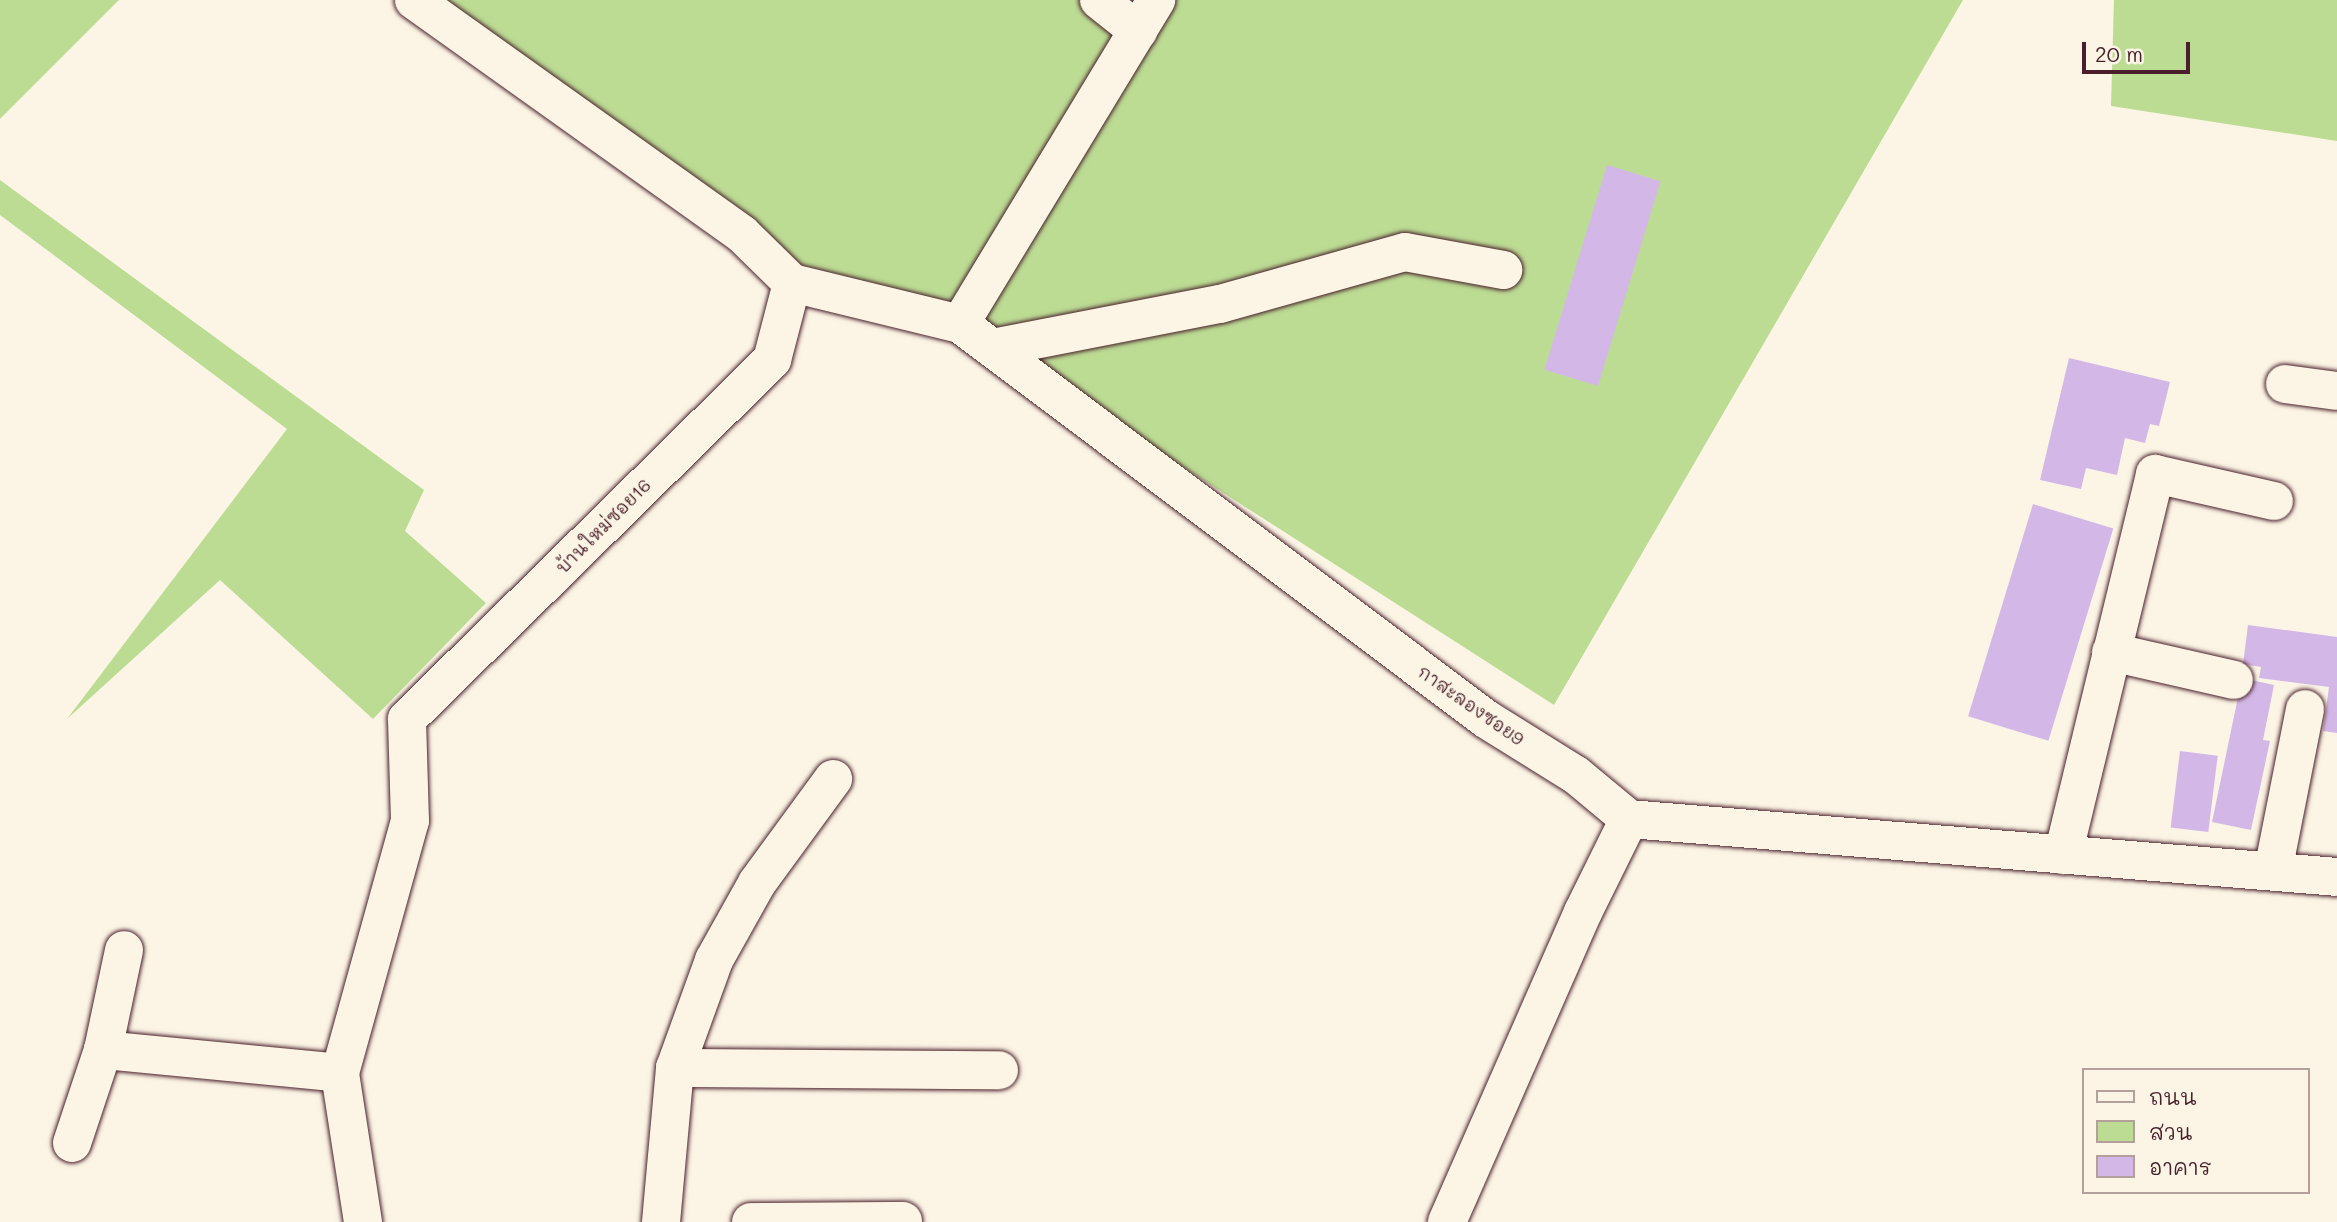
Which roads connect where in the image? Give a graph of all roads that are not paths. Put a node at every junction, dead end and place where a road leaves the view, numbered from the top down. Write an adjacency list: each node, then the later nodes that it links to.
1 (414, 0): 5 (street)
2 (1099, 0): 3 (street)
3 (1147, 15): 6 (street)
4 (1503, 270): 7 (street)
5 (792, 283): 6 (street); 23 (street, บ้านใหม่ซอย16)
6 (960, 324): 7 (street, กาสะลองซอย9)
7 (993, 348): 15 (street, กาสะลองซอย9)
8 (2286, 384): 9 (street)
9 (2337, 391)
10 (2274, 501): 11 (street)
11 (2111, 652): 12 (street); 16 (street)
12 (2234, 680)
13 (2305, 709): 17 (street)
14 (834, 779): 21 (street)
15 (1629, 819): 16 (street); 29 (street)
16 (2063, 855): 17 (street)
17 (2273, 871): 18 (street)
18 (2337, 877)
19 (124, 950): 20 (street)
20 (103, 1050): 23 (street); 24 (street)
21 (675, 1068): 22 (street); 27 (street)
22 (999, 1070)
23 (340, 1073): 26 (street, บ้านใหม่ซอย16)
24 (72, 1143)
25 (903, 1221): 28 (street)
26 (363, 1222)
27 (661, 1222)
28 (751, 1222)
29 (1447, 1222)

